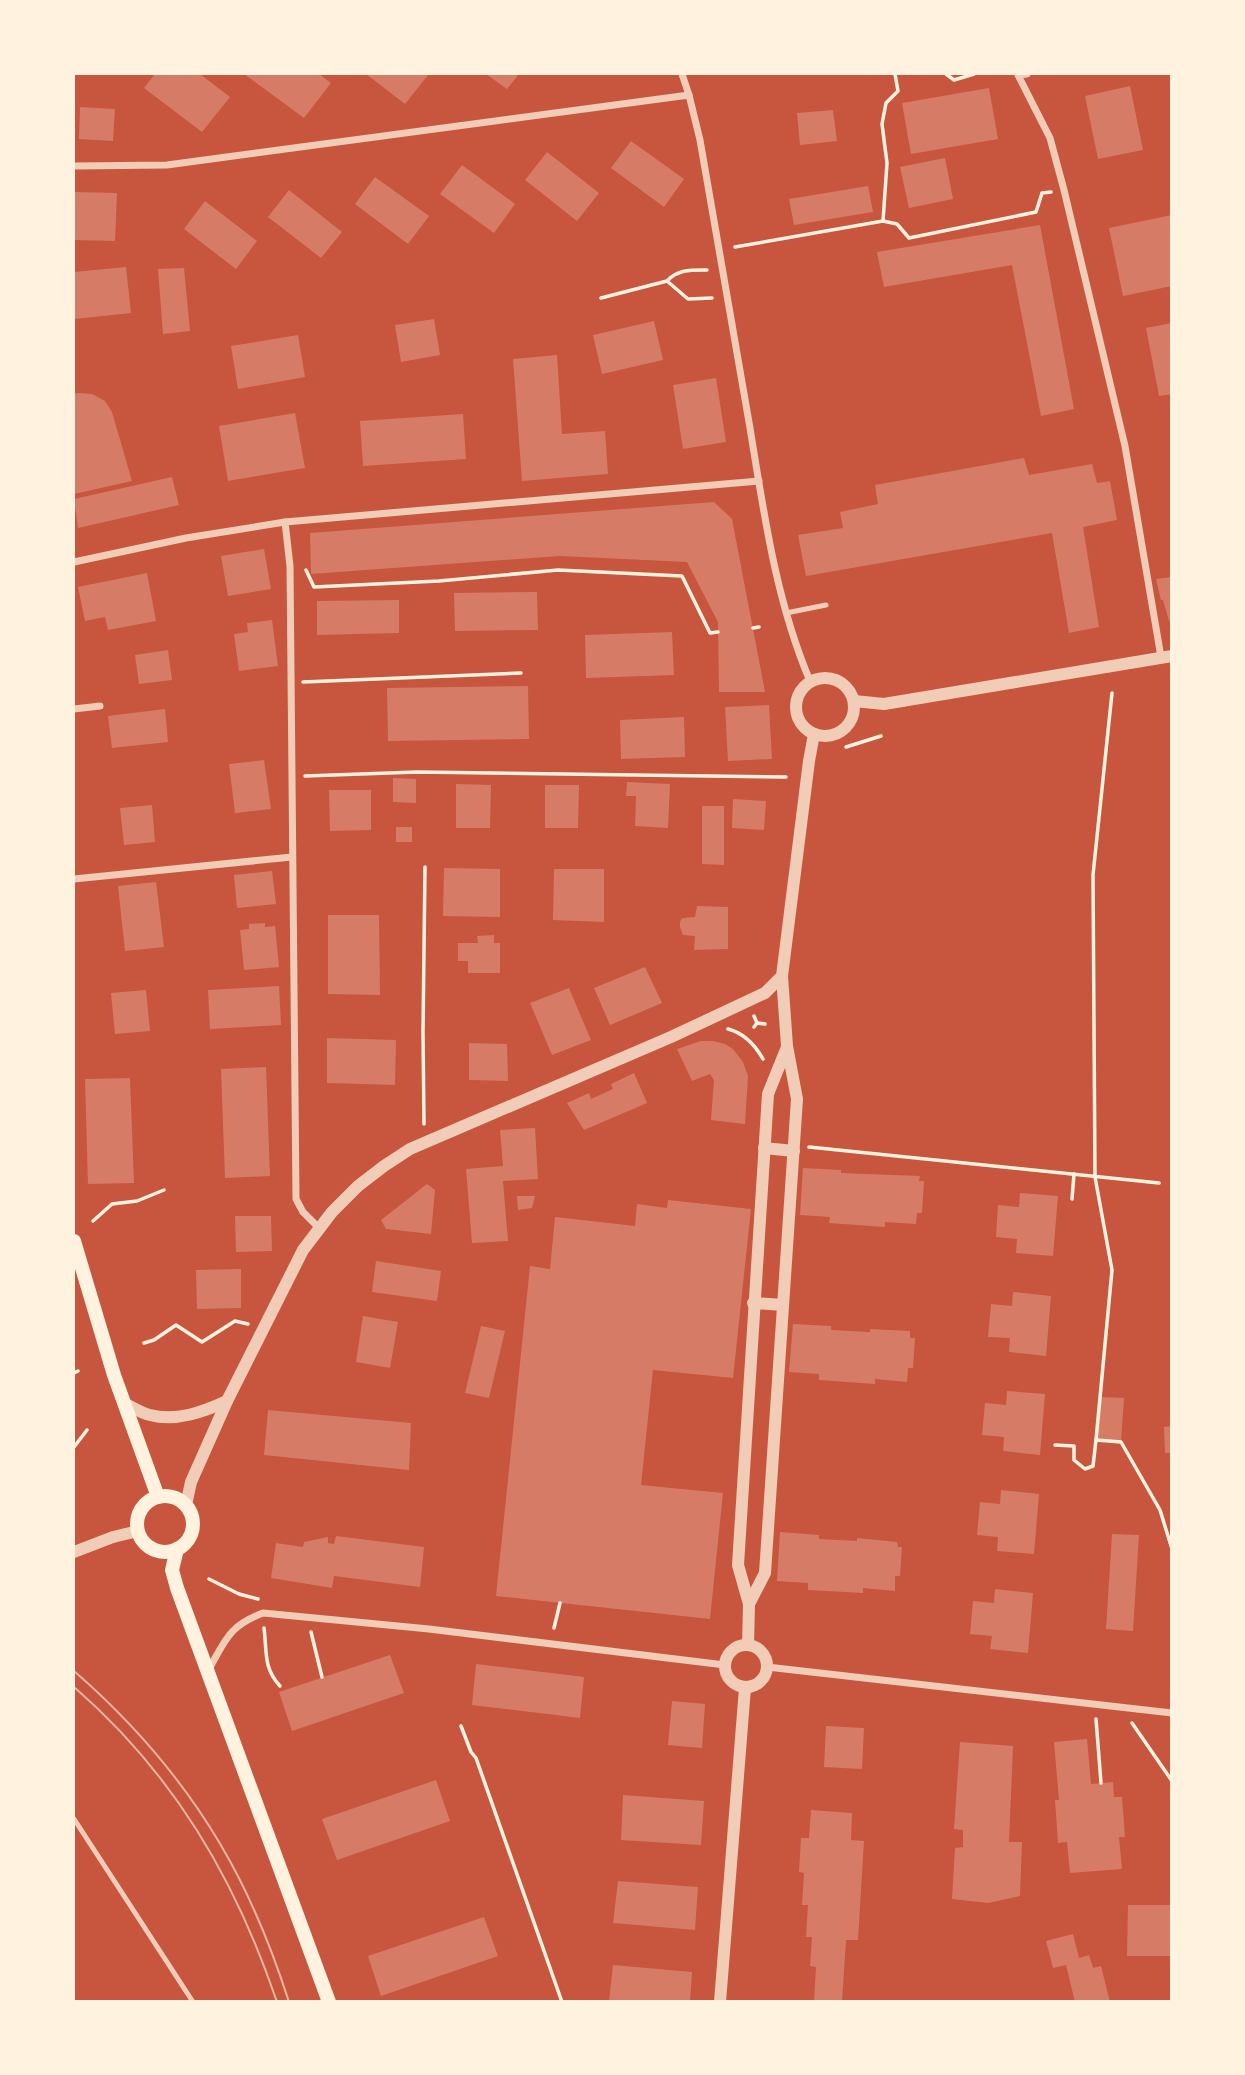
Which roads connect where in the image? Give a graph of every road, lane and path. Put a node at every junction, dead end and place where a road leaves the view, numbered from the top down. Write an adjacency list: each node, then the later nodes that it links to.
1 (682, 74): 6 (street)
2 (895, 74): 9 (path)
3 (946, 74): 4 (path)
4 (974, 74)
5 (1027, 74): 8 (street)
6 (690, 95): 7 (street); 15 (street)
7 (74, 166)
8 (1064, 190): 9 (path); 24 (street)
9 (883, 221): 10 (path)
10 (734, 247)
11 (707, 270): 12 (path)
12 (667, 281): 13 (path); 14 (path)
13 (601, 298)
14 (712, 298)
15 (759, 481): 16 (street); 20 (street)
16 (285, 522): 17 (street); 18 (street)
17 (74, 562)
18 (290, 566): 23 (path); 27 (street)
19 (826, 605): 20 (lane)
20 (786, 613): 26 (street)
21 (759, 627): 22 (path)
22 (753, 628)
23 (718, 632)
24 (1166, 657): 29 (street)
25 (522, 673): 27 (path)
26 (810, 681): 29 (street); 32 (street)
27 (290, 683): 35 (street)
28 (1112, 693): 50 (path)
29 (854, 701): 32 (street)
30 (100, 706): 31 (street)
31 (74, 709)
32 (814, 734): 40 (street)
33 (881, 736): 34 (path)
34 (846, 747)
35 (291, 776): 36 (path); 37 (street)
36 (786, 777)
37 (292, 857): 39 (street); 55 (street)
38 (425, 867): 46 (path)
39 (74, 879)
40 (782, 976): 42 (street); 44 (street)
41 (754, 1016): 43 (path)
42 (702, 1022): 45 (path); 55 (street)
43 (765, 1024)
44 (787, 1045): 45 (street); 48 (street)
45 (772, 1084): 47 (street)
46 (424, 1124)
47 (764, 1148): 48 (street); 58 (street)
48 (798, 1148): 49 (path); 59 (street)
49 (1074, 1174): 50 (path); 53 (path)
50 (1095, 1177): 51 (path); 65 (path)
51 (1159, 1183)
52 (164, 1190): 54 (path)
53 (1072, 1199)
54 (93, 1221)
55 (319, 1228): 62 (street)
56 (74, 1241): 57 (main road)
57 (78, 1268): 63 (main road)
58 (754, 1303): 59 (street); 77 (street)
59 (783, 1305): 77 (street)
60 (248, 1324): 61 (path)
61 (144, 1343)
62 (227, 1401): 63 (street); 69 (street)
63 (124, 1403): 68 (main road)
64 (88, 1430): 67 (path)
65 (1096, 1440): 66 (path); 72 (path)
66 (1055, 1444)
67 (74, 1447)
68 (158, 1497): 69 (main road); 70 (main road)
69 (186, 1504): 71 (main road)
70 (138, 1531): 71 (main road); 73 (street)
71 (177, 1549): 84 (main road)
72 (1171, 1549)
73 (74, 1552)
74 (209, 1579): 75 (path)
75 (266, 1600)
76 (560, 1603): 80 (path)
77 (749, 1604): 81 (street)
78 (307, 1618): 82 (street); 84 (street); 85 (path)
79 (264, 1628): 86 (path)
80 (554, 1628)
81 (748, 1645): 82 (street); 83 (street)
82 (725, 1665): 87 (street)
83 (767, 1667): 87 (street); 88 (street)
84 (206, 1672): 96 (main road)
85 (322, 1677)
86 (280, 1686)
87 (745, 1688): 98 (street)
88 (1171, 1713)
89 (1096, 1719): 93 (path)
90 (1132, 1723): 92 (path)
91 (461, 1726): 97 (path)
92 (1171, 1781)
93 (1101, 1783)
94 (74, 1819): 95 (lane)
95 (193, 2001)
96 (329, 2001)
97 (562, 2001)
98 (720, 2001)

